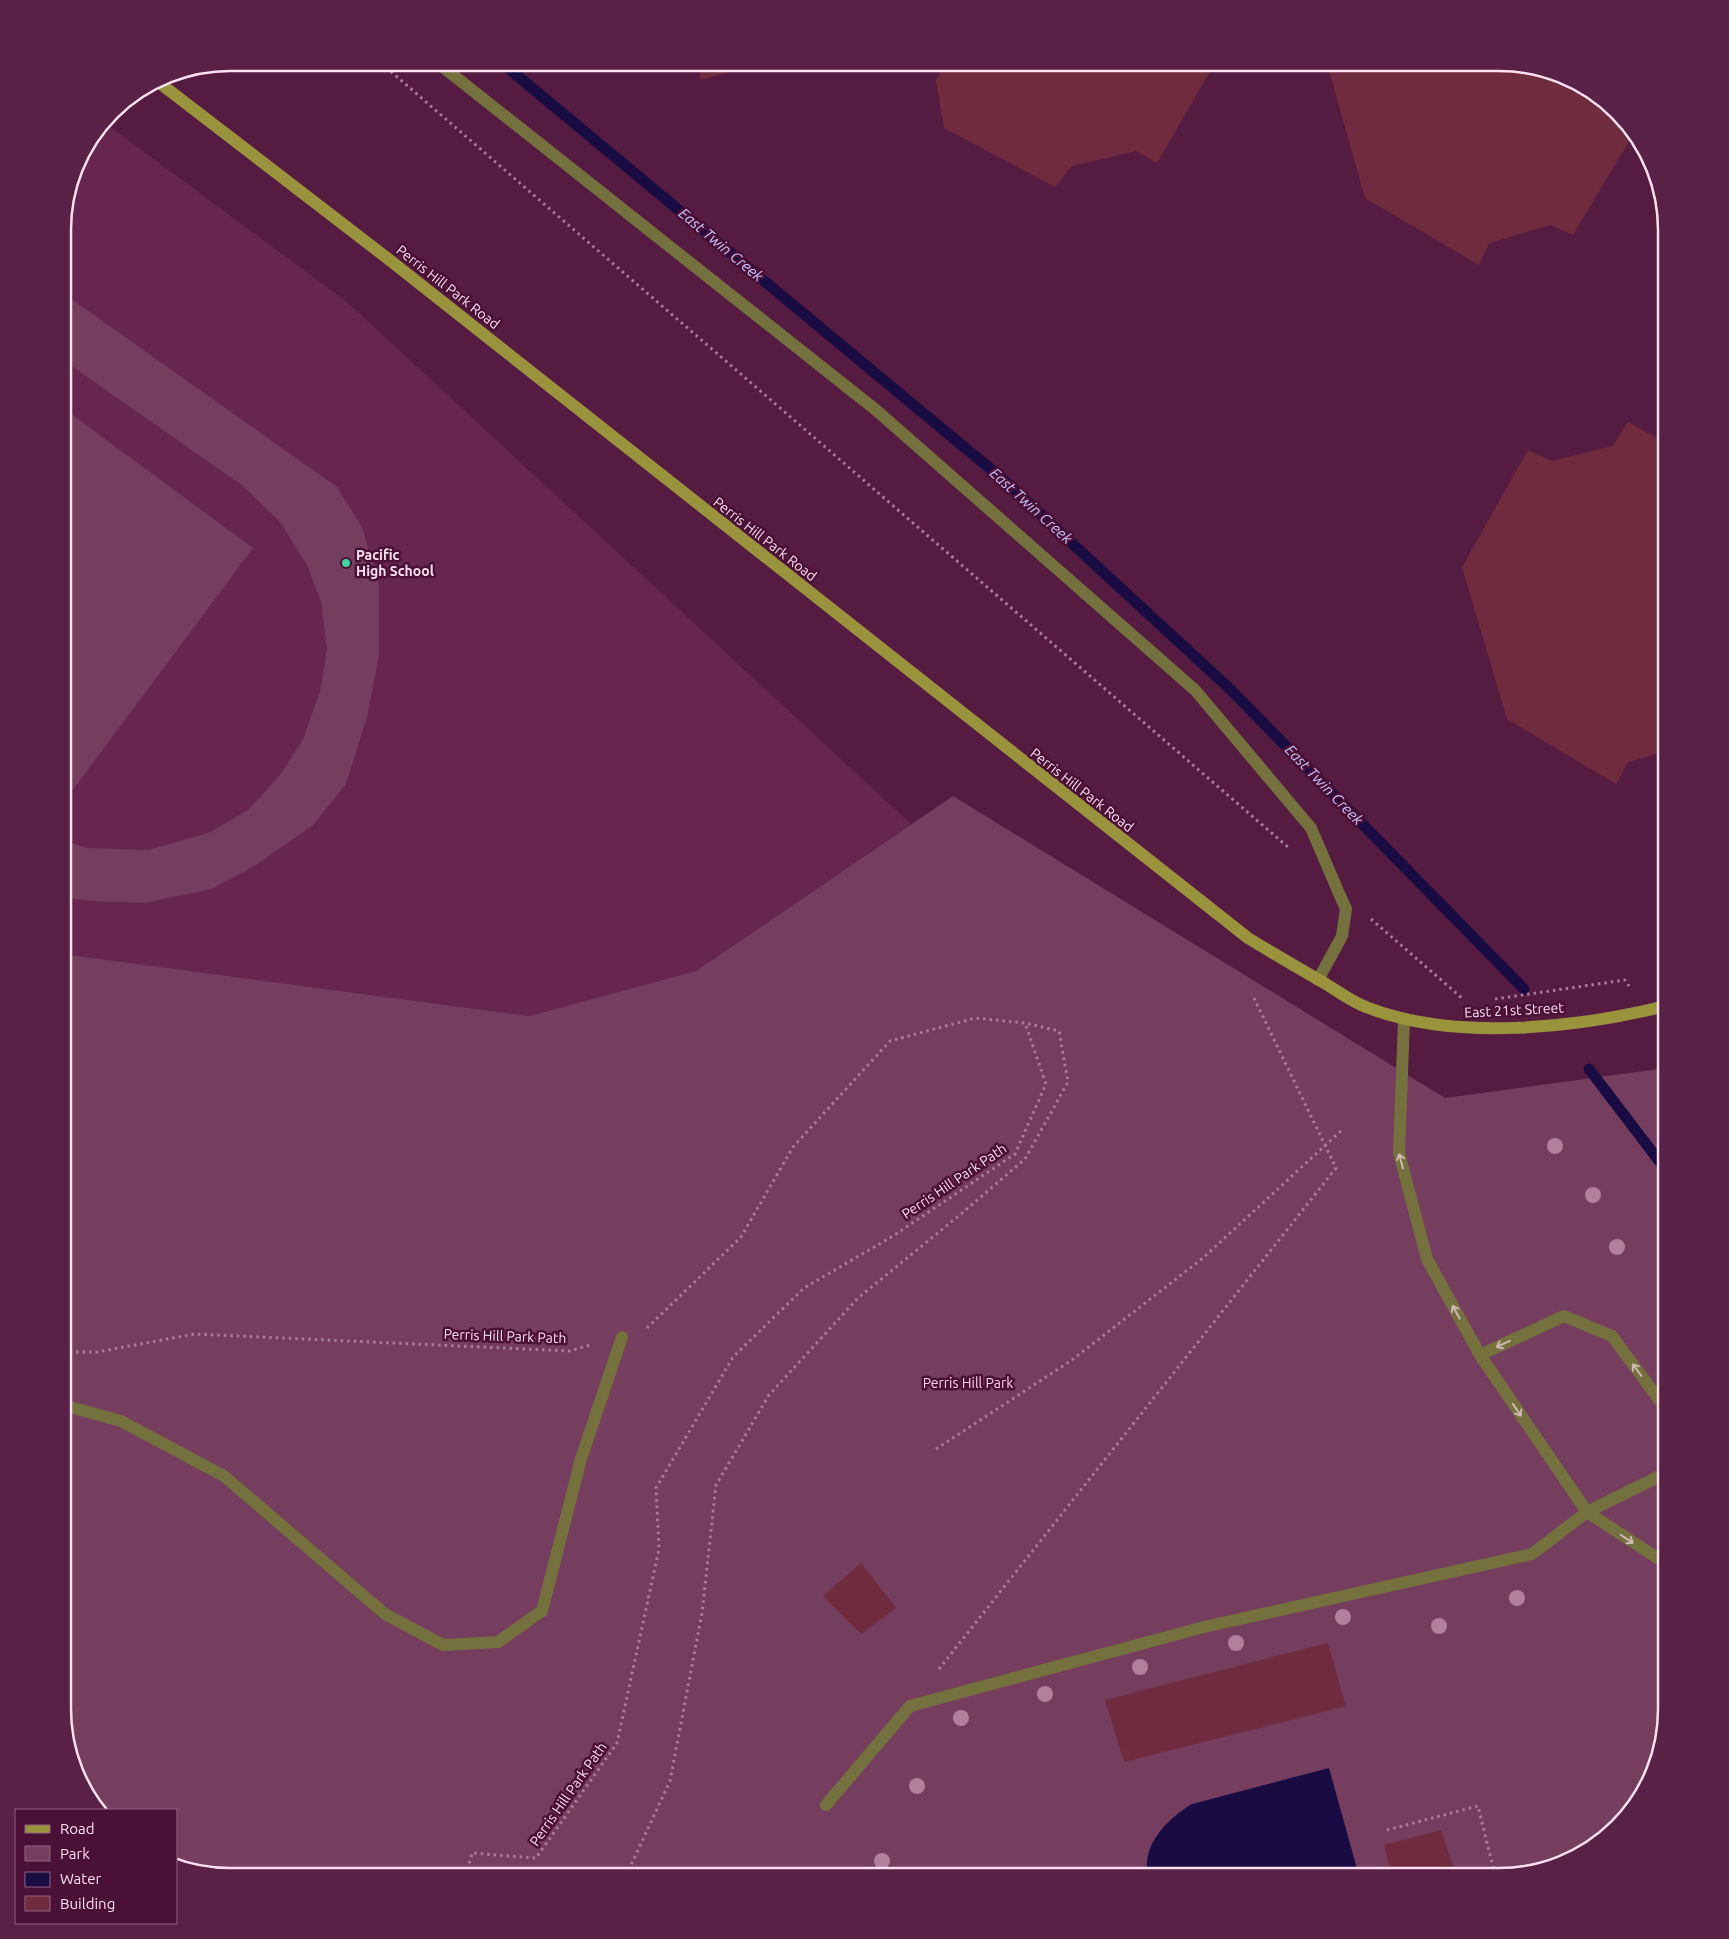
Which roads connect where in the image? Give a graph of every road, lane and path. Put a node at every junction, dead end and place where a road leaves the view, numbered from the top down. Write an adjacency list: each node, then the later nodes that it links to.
1 (392, 71): 4 (path)
2 (450, 71): 5 (lane)
3 (164, 86): 6 (street, Perris Hill Park Road)
4 (1293, 852)
5 (1338, 891): 6 (lane); 9 (path)
6 (1318, 980): 10 (street, Perris Hill Park Road)
7 (1252, 994): 16 (path)
8 (1487, 1000): 12 (path)
9 (1467, 1003)
10 (1364, 1006): 13 (street, East 21st Street)
11 (1658, 1008): 12 (street, East 21st Street)
12 (1645, 1011): 13 (street, East 21st Street)
13 (1404, 1020): 19 (lane, one-way to 13)
14 (1025, 1023): 17 (path, Perris Hill Park Path); 29 (path, Perris Hill Park Path); 30 (path)
15 (1343, 1129): 16 (path)
16 (1326, 1146): 22 (path); 26 (path)
17 (622, 1337): 18 (path, Perris Hill Park Path); 21 (lane)
18 (71, 1352)
19 (1480, 1355): 20 (lane, one-way to 19); 24 (lane, one-way to 24)
20 (1658, 1399)
21 (71, 1407)
22 (936, 1449)
23 (1658, 1477): 24 (lane)
24 (1586, 1512): 25 (lane, one-way to 25); 26 (lane)
25 (1658, 1558)
26 (910, 1706): 27 (lane)
27 (826, 1805)
28 (1387, 1830): 31 (path)
29 (468, 1868)
30 (630, 1868)
31 (1493, 1868)

